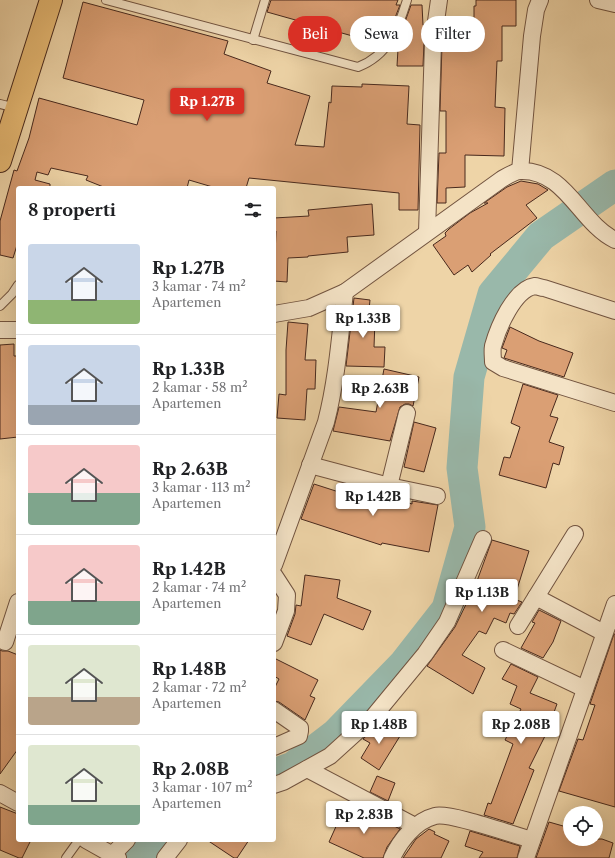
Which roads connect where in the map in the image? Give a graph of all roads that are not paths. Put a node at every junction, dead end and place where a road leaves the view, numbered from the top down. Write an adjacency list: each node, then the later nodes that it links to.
1 (51, 0): 10 (main road)
2 (106, 0): 9 (lane)
3 (265, 0): 9 (lane)
4 (407, 0): 9 (lane)
5 (439, 0): 13 (street)
6 (540, 0): 12 (street)
7 (598, 0): 8 (street)
8 (615, 4)
9 (253, 40)
10 (9, 106): 11 (main road)
11 (0, 161)
12 (520, 171): 13 (street); 14 (street)
13 (427, 232): 16 (street)
14 (615, 240)
15 (16, 288): 17 (lane)
16 (345, 292): 19 (street); 24 (street)
17 (0, 306)
18 (615, 311): 22 (street)
19 (276, 314)
20 (0, 330): 21 (street)
21 (16, 330)
22 (615, 403)
23 (407, 413): 25 (street)
24 (310, 465): 25 (street); 29 (street)
25 (389, 486): 26 (street)
26 (437, 496)
27 (575, 534): 31 (street)
28 (483, 540): 42 (street)
29 (276, 560)
30 (276, 578): 36 (street)
31 (536, 597): 34 (street); 35 (street)
32 (615, 604): 35 (street)
33 (16, 610): 37 (street)
34 (518, 626)
35 (604, 633): 39 (street)
36 (276, 638)
37 (8, 643)
38 (503, 650): 39 (street)
39 (585, 689): 47 (street)
40 (276, 711): 41 (street)
41 (276, 746)
42 (307, 768): 43 (street); 46 (street)
43 (276, 784)
44 (0, 793): 45 (street)
45 (16, 802)
46 (415, 826): 47 (street); 55 (street)
47 (532, 840): 56 (street)
48 (78, 842): 53 (lane)
49 (90, 842): 52 (street)
50 (126, 842): 52 (street)
51 (178, 842): 54 (street)
52 (115, 856)
53 (66, 858)
54 (165, 858)
55 (392, 858)
56 (526, 858)

